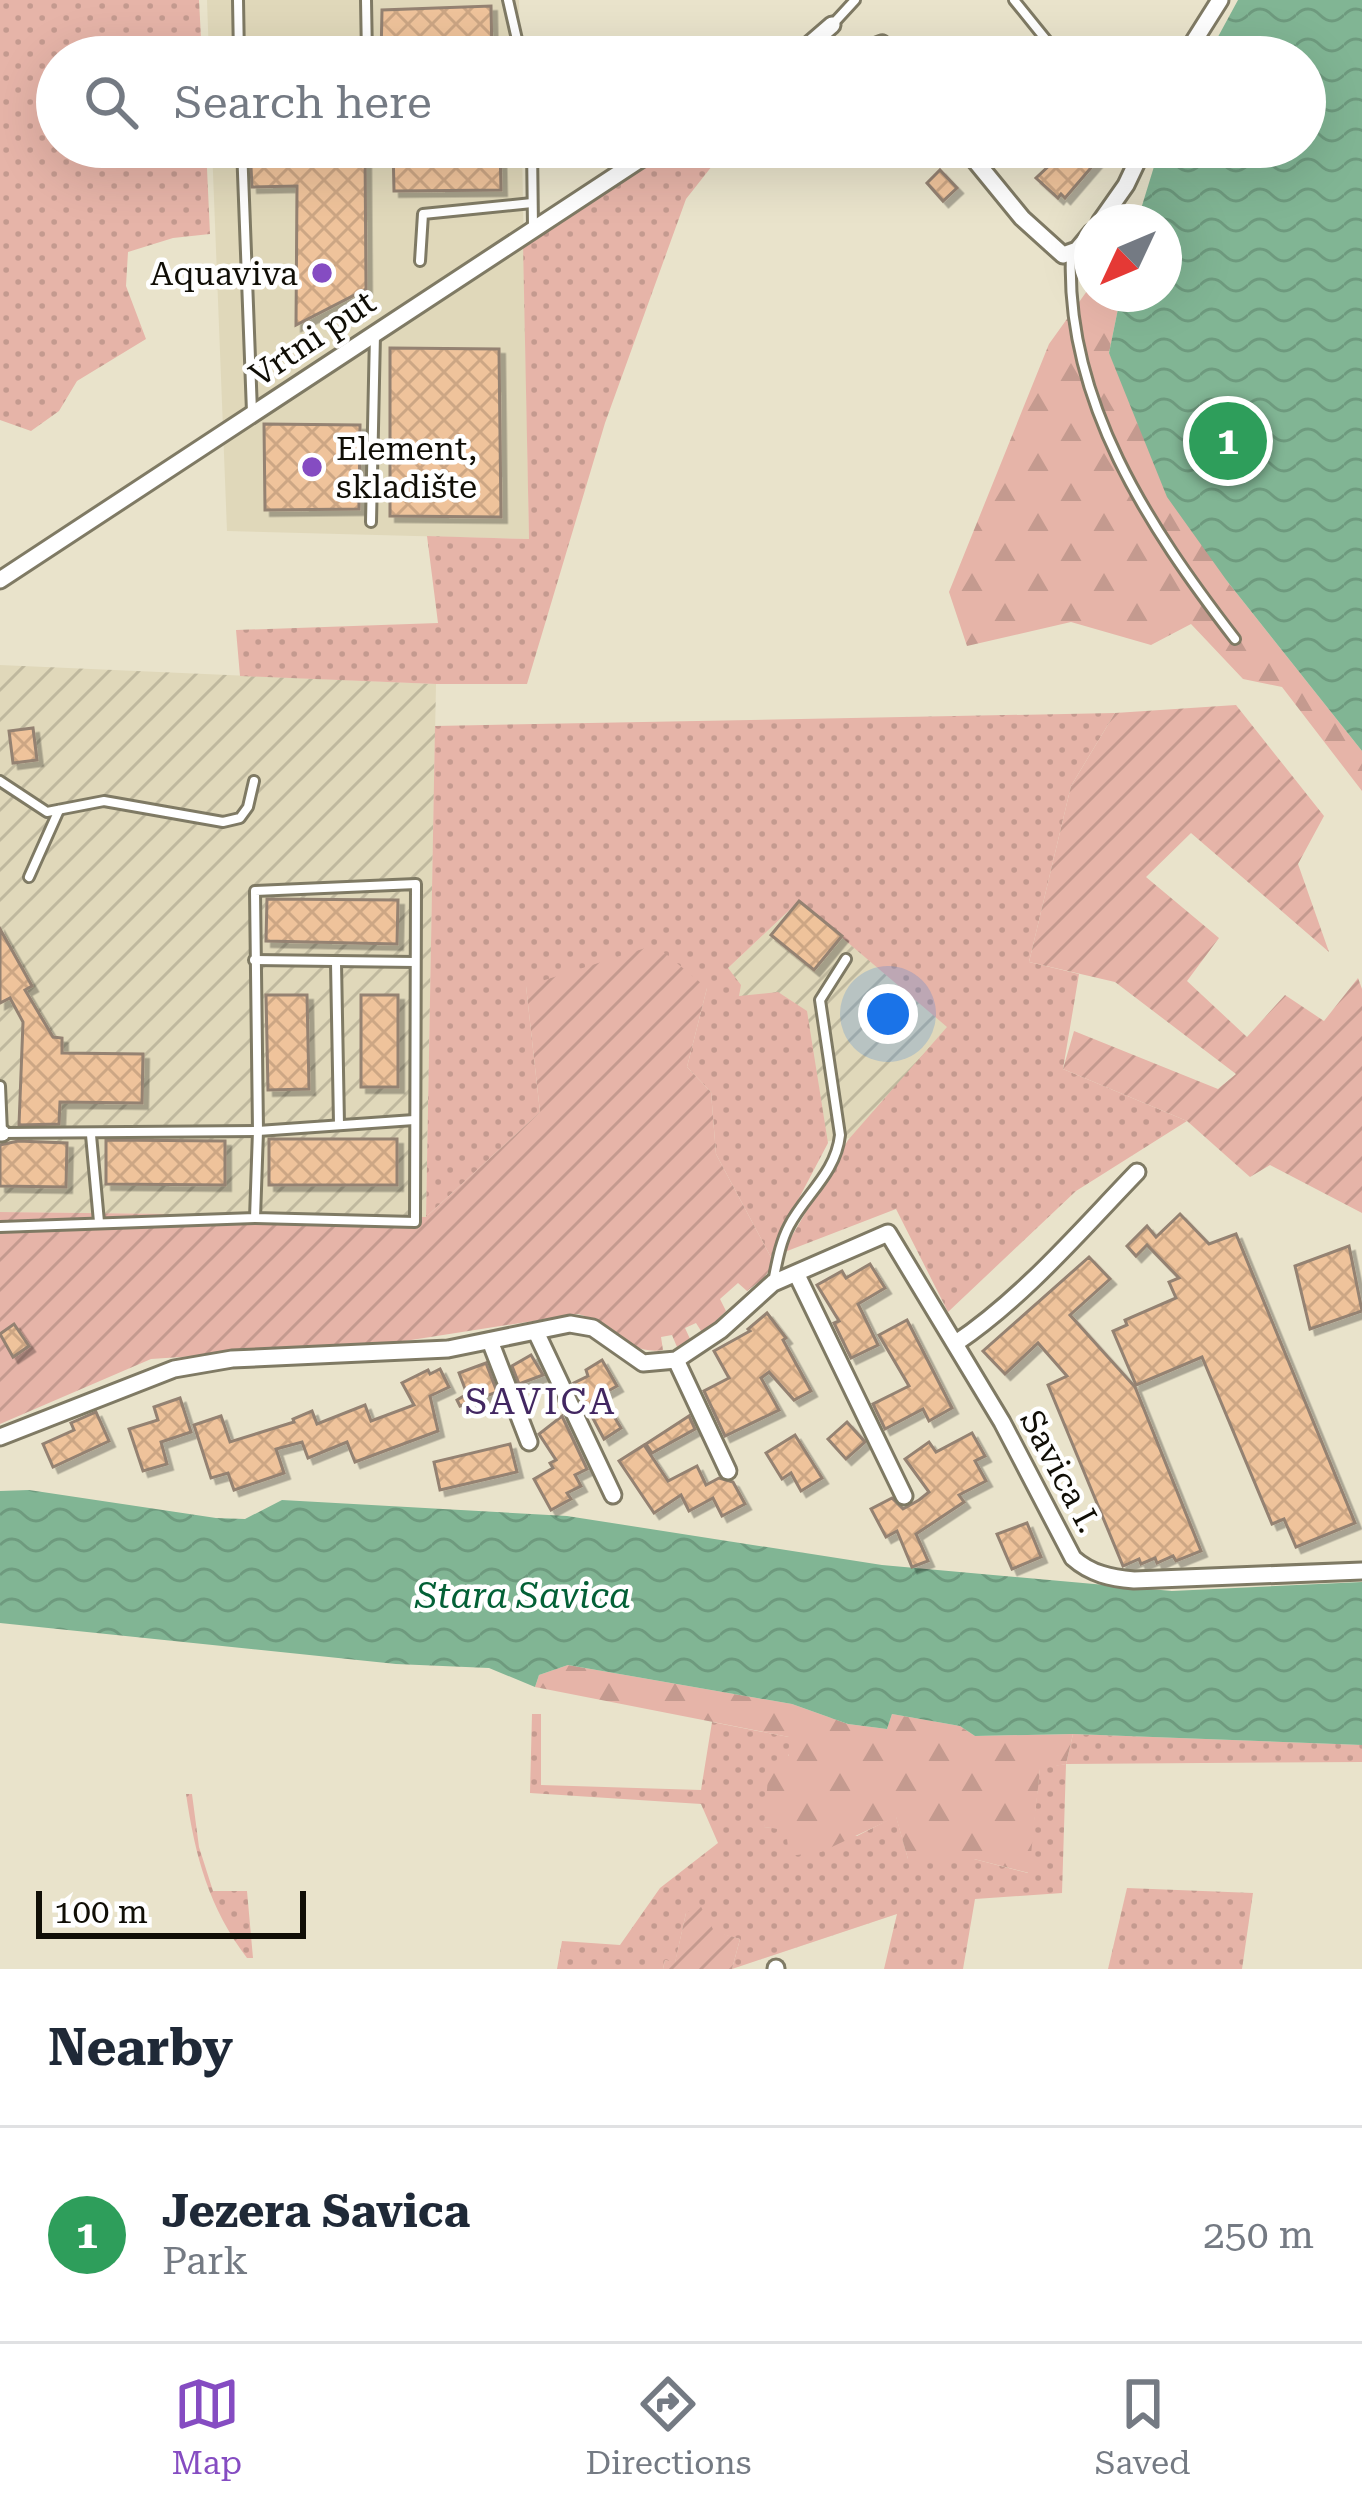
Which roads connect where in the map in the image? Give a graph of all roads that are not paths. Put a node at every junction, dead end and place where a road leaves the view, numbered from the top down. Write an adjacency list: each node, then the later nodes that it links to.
1 (238, 0): 8 (lane)
2 (366, 0): 9 (lane)
3 (508, 0): 10 (lane)
4 (855, 0): 7 (lane)
5 (1013, 0): 12 (lane)
6 (1220, 0): 13 (street)
7 (832, 25): 11 (street)
8 (239, 36)
9 (367, 36)
10 (516, 36)
11 (820, 36)
12 (1043, 36)
13 (1197, 36)
14 (243, 168): 26 (lane)
15 (532, 168): 19 (lane)
16 (626, 168): 21 (street, Vrtni put)
17 (982, 168): 23 (street)
18 (1134, 168): 20 (street)
19 (532, 203): 21 (lane); 24 (lane)
20 (1113, 204)
21 (533, 227): 25 (street, Vrtni put)
22 (1074, 251): 23 (street)
23 (1071, 254): 29 (lane)
24 (420, 262)
25 (375, 333): 26 (street, Vrtni put); 27 (lane)
26 (252, 414): 28 (street, Vrtni put)
27 (371, 522)
28 (0, 580)
29 (1235, 639)
30 (0, 781): 32 (lane)
31 (254, 781): 32 (lane)
32 (59, 810): 33 (lane)
33 (29, 877)
34 (846, 959): 49 (lane)
35 (254, 960): 36 (lane); 37 (lane); 41 (lane)
36 (415, 962): 37 (lane); 39 (lane)
37 (336, 963): 40 (lane)
38 (0, 1087): 42 (lane)
39 (414, 1120): 40 (lane); 45 (lane)
40 (339, 1124): 41 (lane)
41 (258, 1131): 43 (lane); 45 (lane)
42 (1, 1133): 43 (lane)
43 (92, 1135): 46 (lane)
44 (1137, 1172): 52 (street)
45 (255, 1218): 46 (lane)
46 (99, 1222): 47 (lane)
47 (0, 1227)
48 (797, 1275): 49 (street, Savica I.); 52 (street, Savica I.); 58 (street)
49 (773, 1283): 53 (street, Savica I.)
50 (536, 1332): 51 (street); 53 (street); 57 (street)
51 (490, 1341): 54 (street); 55 (street)
52 (956, 1343): 59 (street, Savica I.)
53 (676, 1360): 56 (street)
54 (0, 1437)
55 (529, 1442)
56 (728, 1471)
57 (613, 1495)
58 (904, 1496)
59 (1362, 1571)

